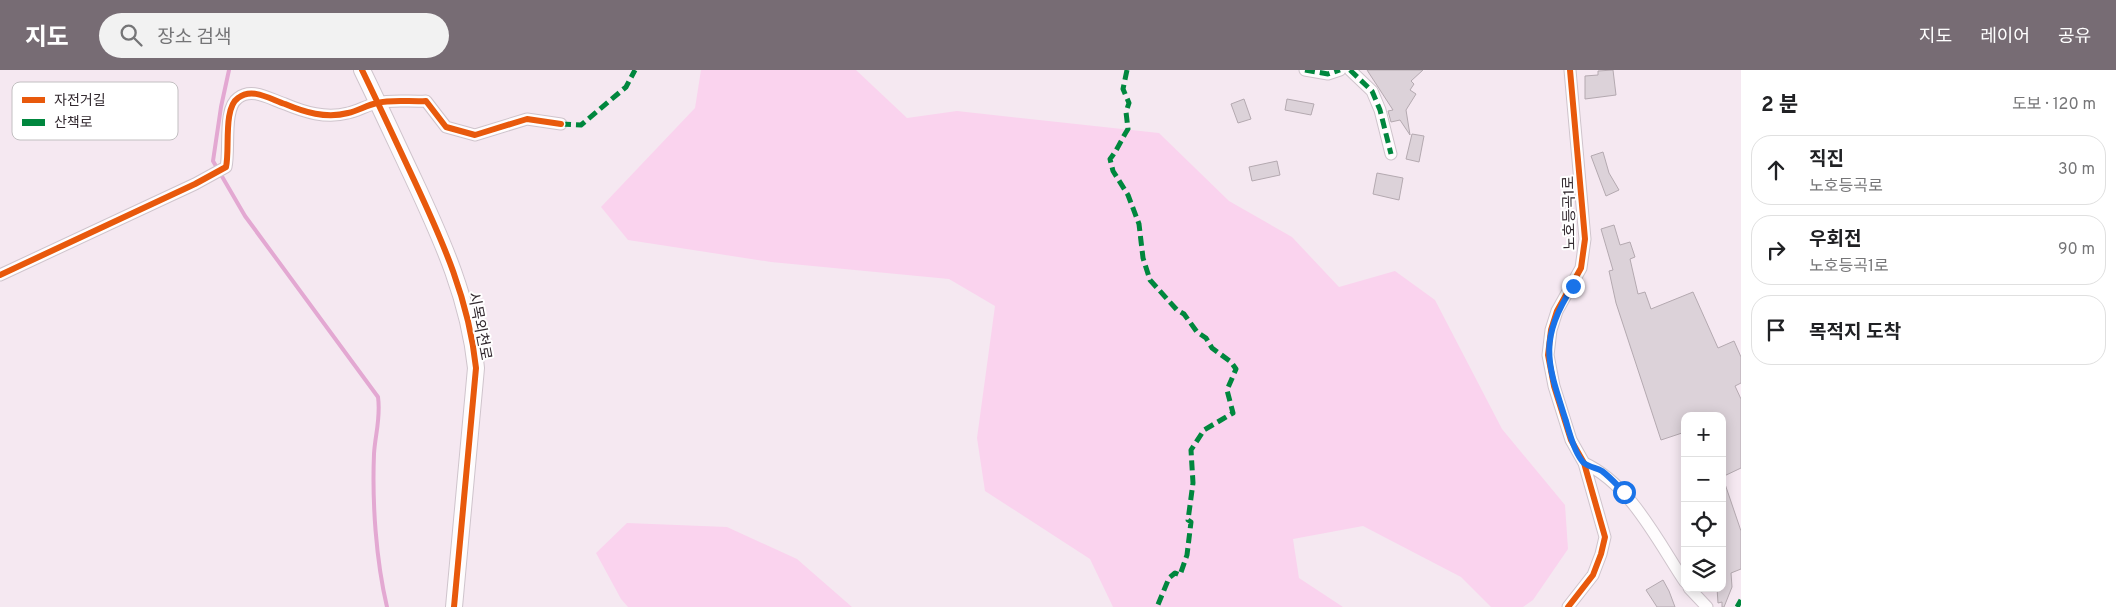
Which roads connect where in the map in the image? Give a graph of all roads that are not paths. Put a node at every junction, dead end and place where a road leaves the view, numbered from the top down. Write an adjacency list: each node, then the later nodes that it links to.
1 (362, 70): 6 (street, 시목외천로)
2 (1305, 70): 3 (street)
3 (1340, 70)
4 (1350, 70): 8 (street)
5 (1570, 70): 10 (street, 노호등곡1로)
6 (378, 103): 7 (street); 9 (street); 13 (street, 시목외천로)
7 (561, 124)
8 (1391, 154)
9 (0, 275)
10 (1584, 463): 11 (street); 14 (street, 노호등곡1로)
11 (1681, 576)
12 (1694, 592): 15 (street)
13 (454, 607)
14 (1568, 607)
15 (1707, 607)

